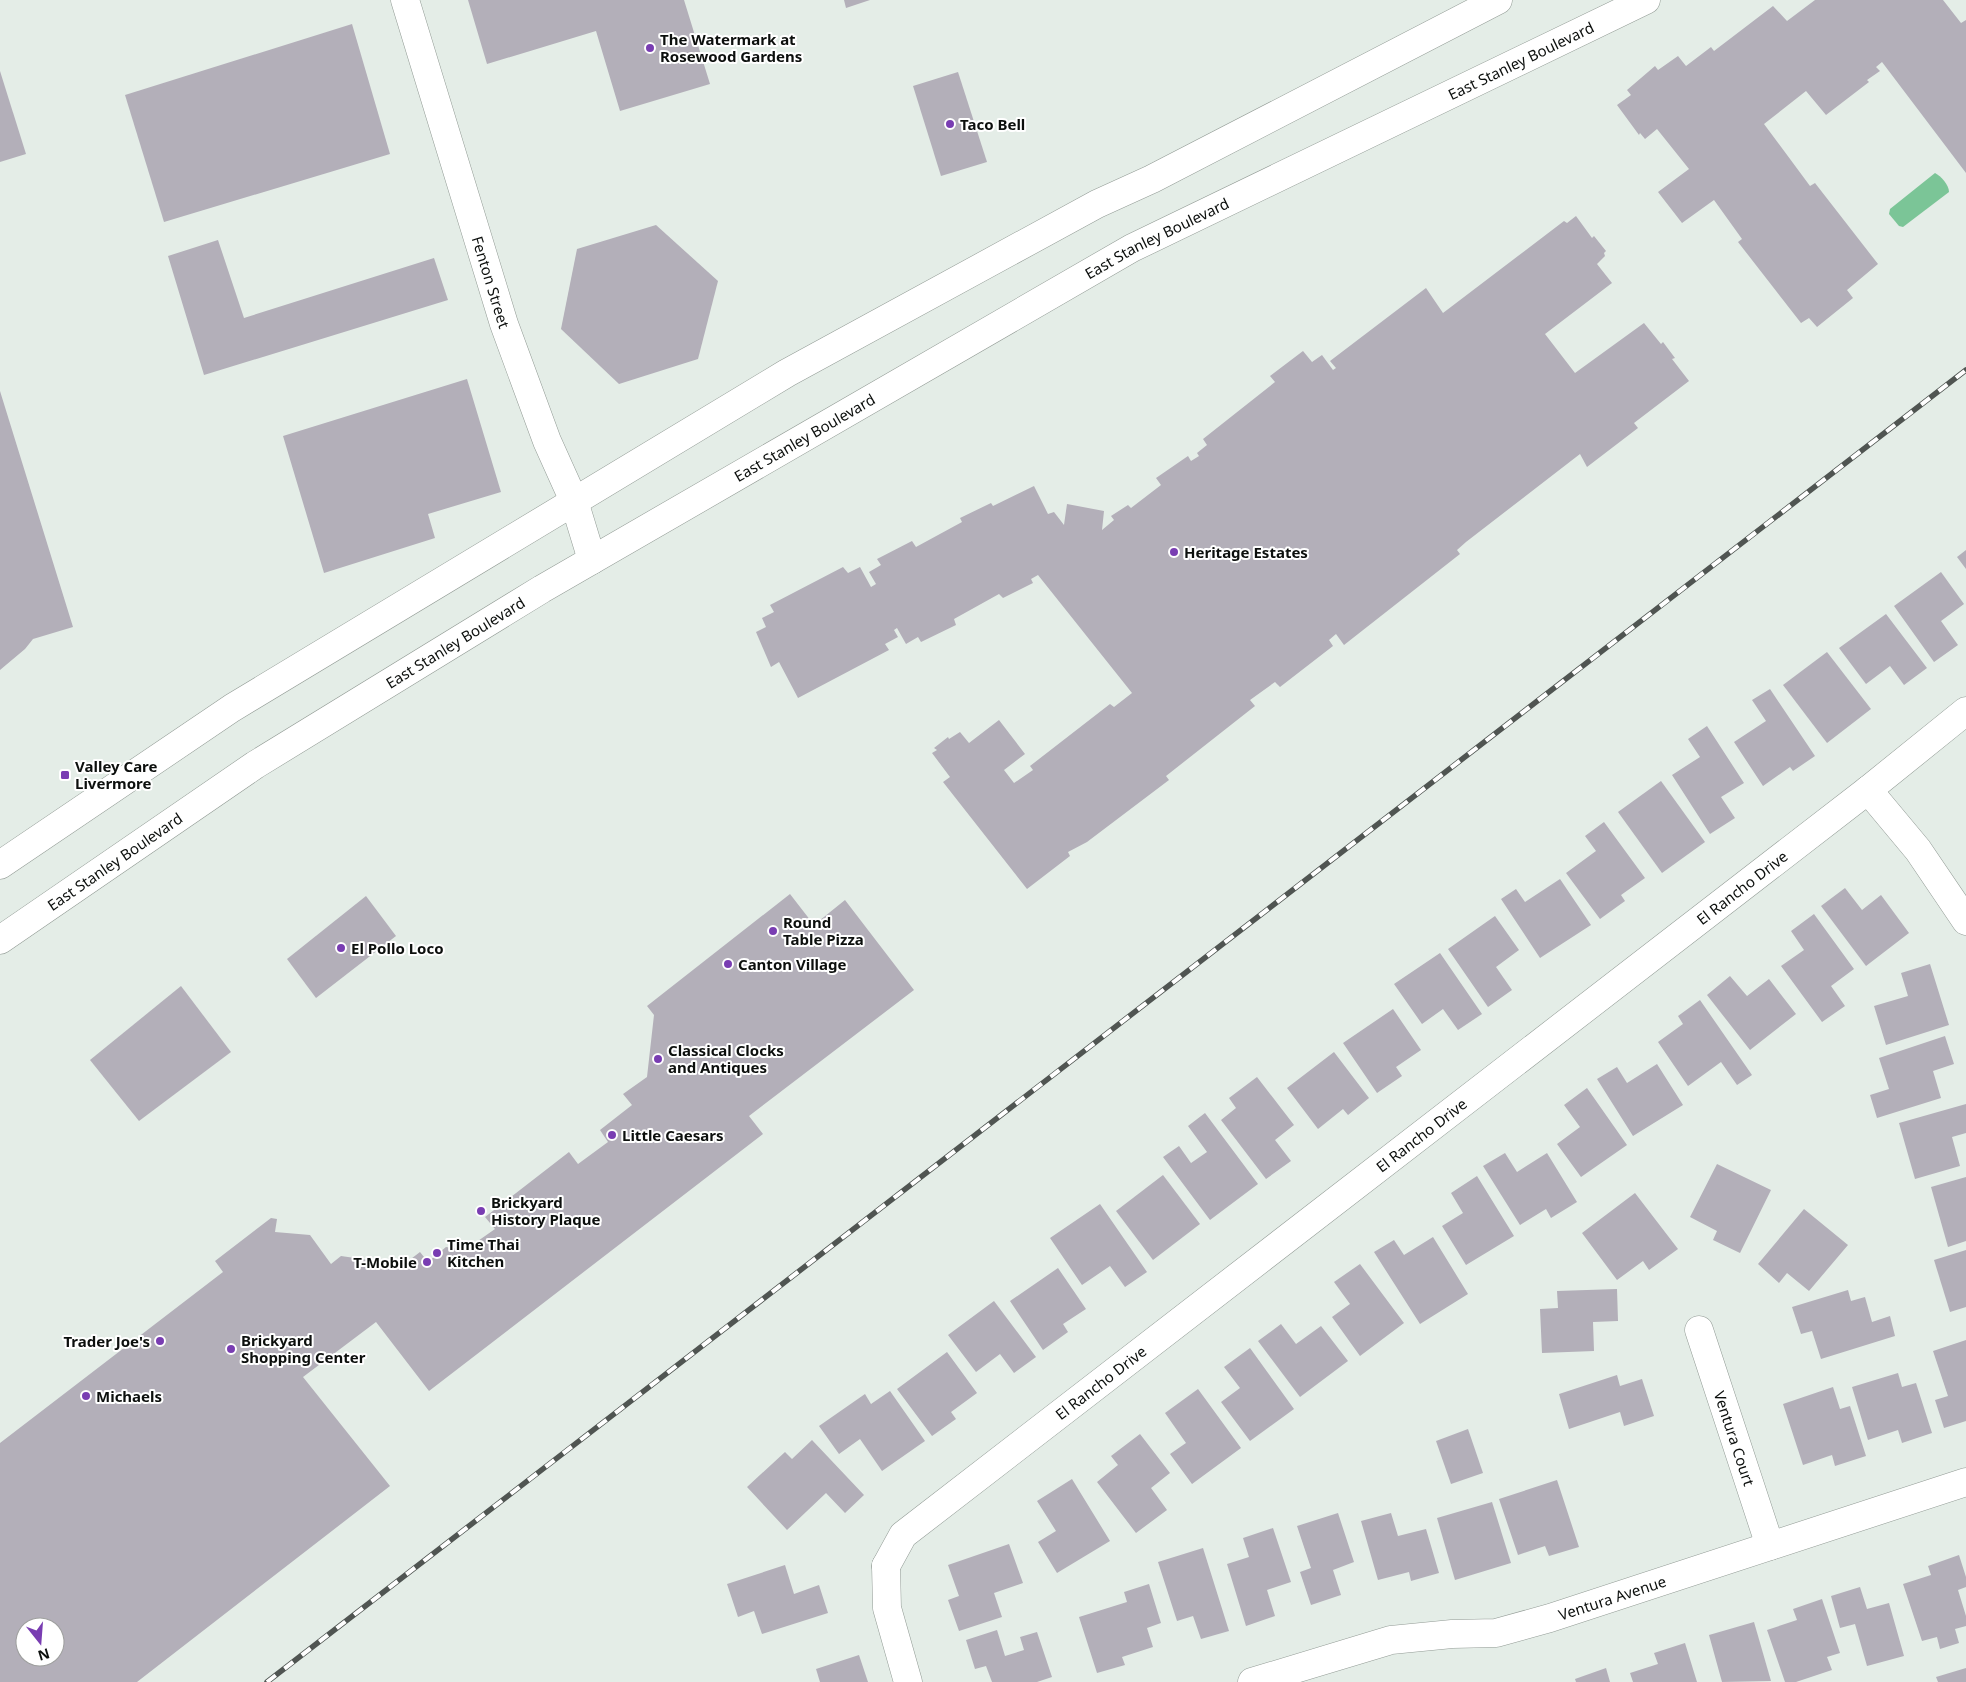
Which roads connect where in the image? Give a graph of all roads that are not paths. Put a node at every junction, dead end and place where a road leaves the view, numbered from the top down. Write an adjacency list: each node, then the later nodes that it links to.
1 (405, 0): 4 (main road, Fenton Street)
2 (1498, 0): 4 (main road)
3 (1646, 0): 5 (main road, East Stanley Boulevard)
4 (574, 501): 5 (main road, Fenton Street); 8 (main road)
5 (592, 560): 10 (main road, East Stanley Boulevard)
6 (1966, 711): 7 (main road, El Rancho Drive)
7 (1868, 790): 9 (main road); 14 (main road, El Rancho Drive)
8 (0, 865)
9 (1966, 921)
10 (0, 940)
11 (1699, 1330): 13 (main road, Ventura Court)
12 (1966, 1482): 13 (main road, Ventura Avenue)
13 (1770, 1546): 15 (main road, Ventura Avenue)
14 (908, 1682)
15 (1252, 1682)

